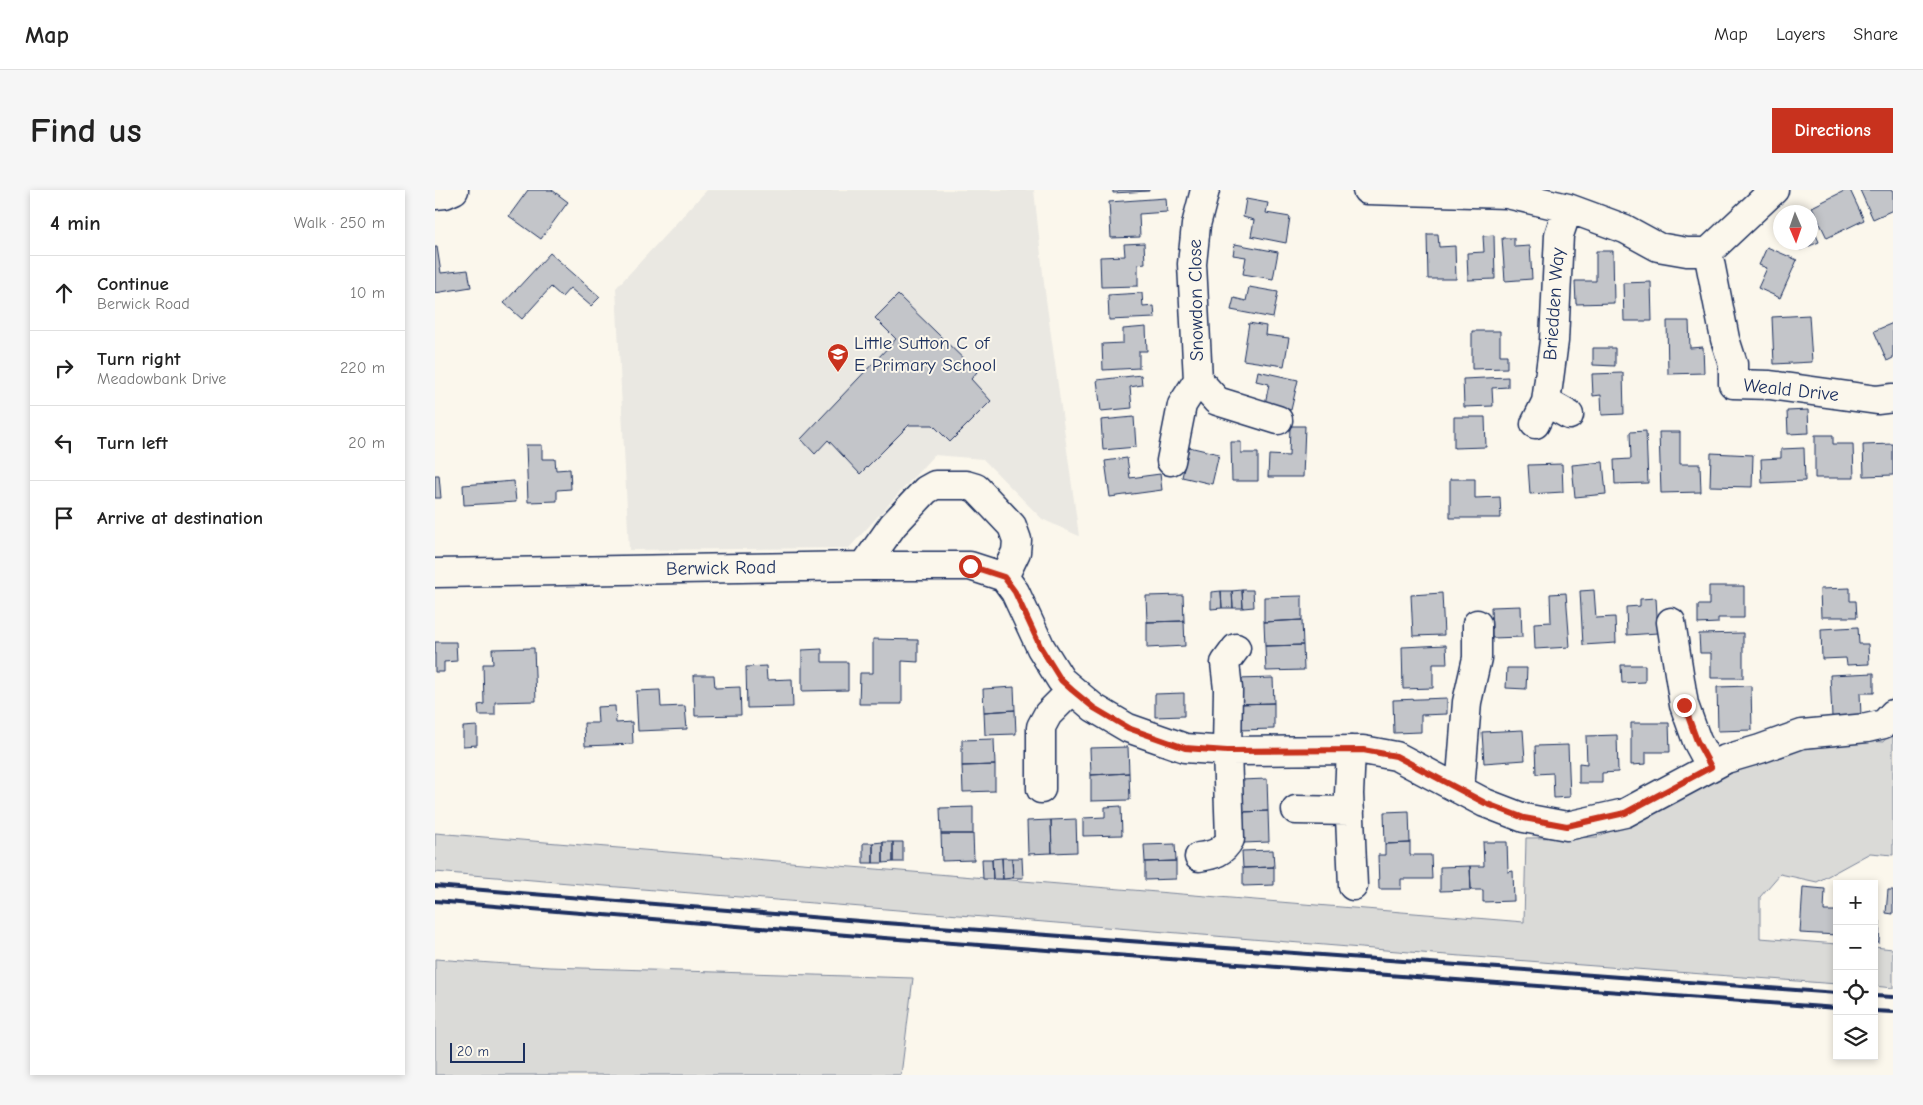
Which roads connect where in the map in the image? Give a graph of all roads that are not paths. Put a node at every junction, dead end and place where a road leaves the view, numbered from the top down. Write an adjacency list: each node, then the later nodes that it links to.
1 (454, 190): 6 (street)
2 (1205, 190): 9 (street, Snowdon Close)
3 (1367, 190): 4 (street)
4 (1437, 190): 7 (street)
5 (1774, 190): 8 (street)
6 (435, 195)
7 (1568, 208): 8 (street); 11 (street, Briedden Way)
8 (1708, 252): 10 (street, Weald Drive)
9 (1198, 380): 12 (street, Snowdon Close); 13 (street, Snowdon Close)
10 (1893, 398)
11 (1550, 414)
12 (1277, 420)
13 (1171, 461)
14 (865, 566): 15 (street, Berwick Road); 16 (street, Berwick Road); 16 (street)
15 (435, 573)
16 (1004, 577): 20 (street)
17 (1671, 622): 24 (street)
18 (1477, 624): 26 (street)
19 (1236, 648): 23 (street)
20 (1072, 690): 23 (street); 25 (street)
21 (1893, 714): 24 (street)
22 (1351, 750): 23 (street); 26 (street); 28 (street)
23 (1227, 751): 29 (street)
24 (1719, 763): 26 (street)
25 (1041, 789)
26 (1460, 790)
27 (1296, 810): 28 (street)
28 (1350, 811): 30 (street)
29 (1199, 857)
30 (1353, 886)

